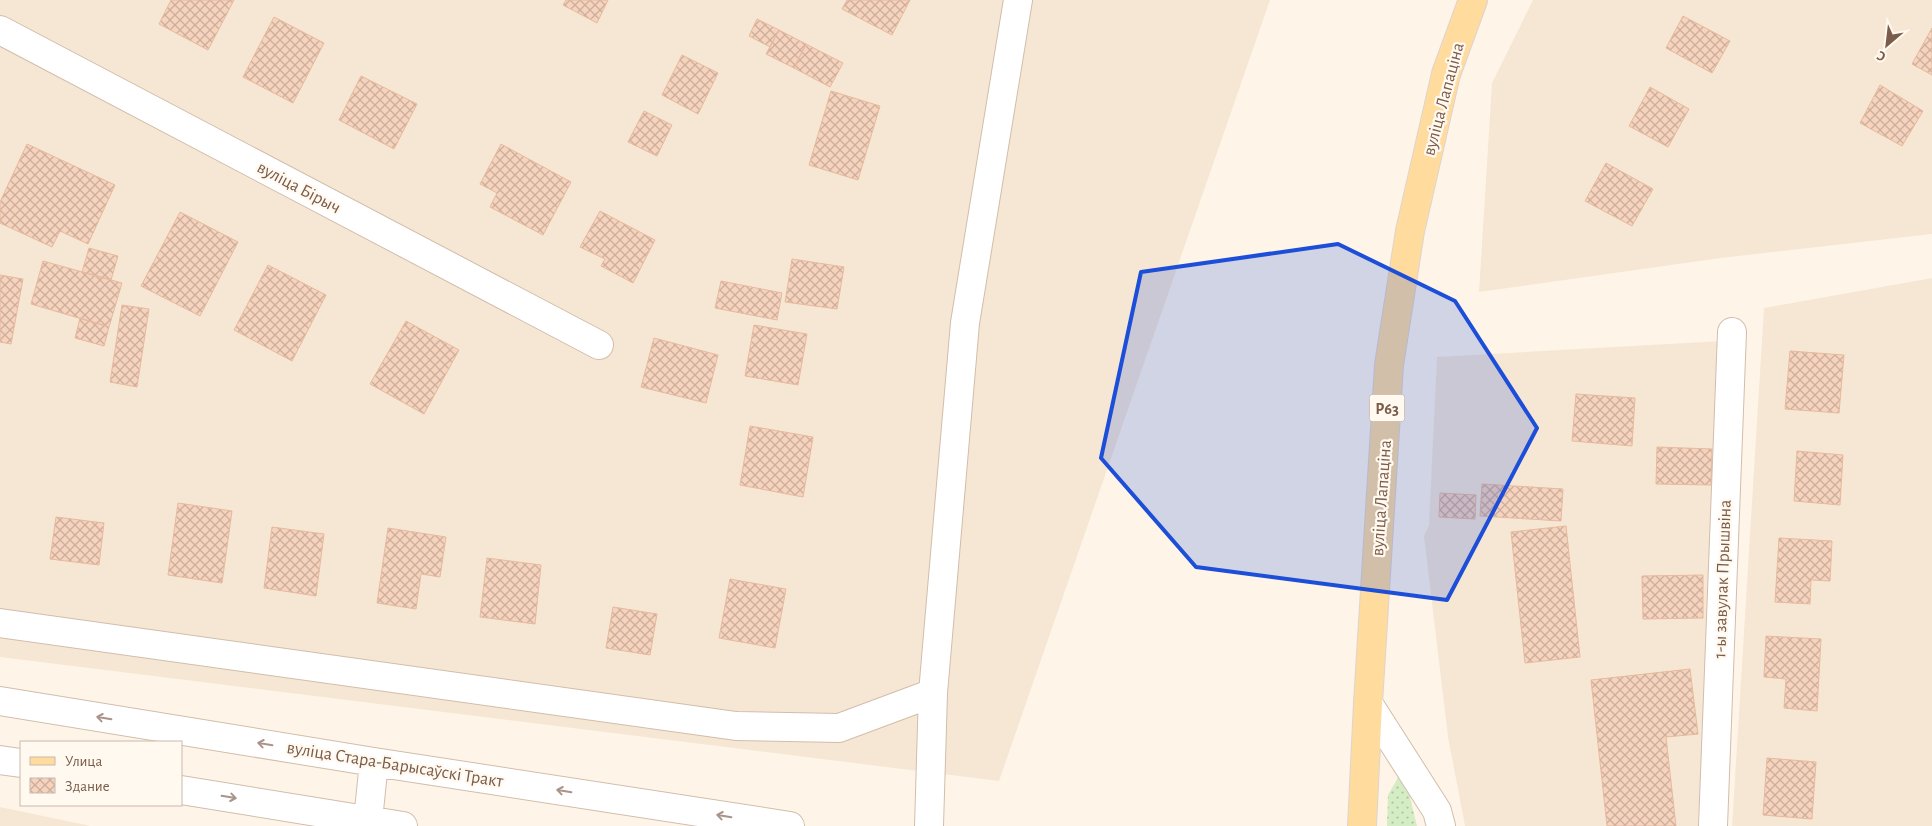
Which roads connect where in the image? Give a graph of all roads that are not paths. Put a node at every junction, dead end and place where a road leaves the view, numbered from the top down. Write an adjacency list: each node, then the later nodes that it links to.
1 (1018, 0): 7 (street)
2 (1473, 0): 9 (main road, вуліца Лапаціна / Р63)
3 (1, 33): 5 (street, вуліца Бірыч)
4 (1732, 332): 20 (street, 1-ы завулак Прышвіна)
5 (599, 344)
6 (0, 623): 7 (street)
7 (933, 693): 17 (street)
8 (0, 701): 11 (street, вуліца Стара-Барысаўскі Тракт, one-way to 8)
9 (1368, 703): 18 (main road, вуліца Лапаціна / Р63); 19 (street)
10 (0, 760): 12 (street)
11 (374, 762): 14 (street); 16 (street, вуліца Стара-Барысаўскі Тракт, one-way to 11)
12 (20, 763)
13 (182, 790): 14 (street, one-way to 14)
14 (362, 823): 15 (street)
15 (403, 826)
16 (790, 826)
17 (929, 826)
18 (1362, 826)
19 (1441, 826)
20 (1712, 826)

